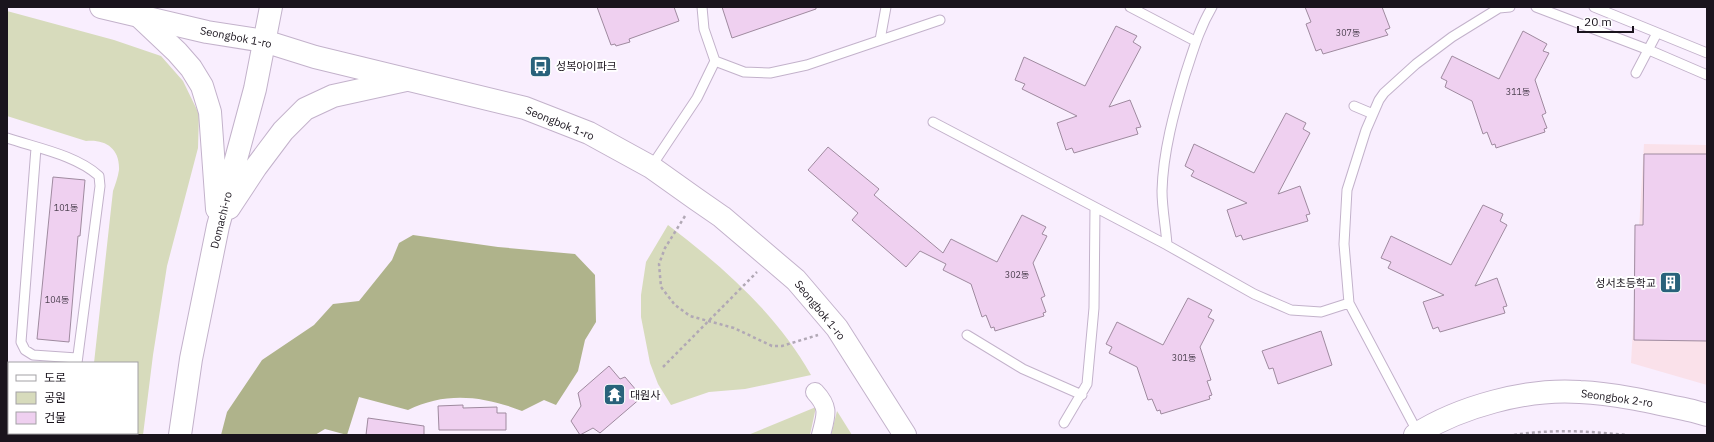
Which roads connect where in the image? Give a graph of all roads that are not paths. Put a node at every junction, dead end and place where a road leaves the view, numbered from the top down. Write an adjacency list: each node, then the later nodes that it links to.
1 (101, 7): 11 (street, Seongbok 1-ro)
2 (271, 7): 15 (street, Domachi-ro)
3 (702, 7): 19 (lane)
4 (886, 7): 14 (lane)
5 (1130, 7): 16 (lane)
6 (1212, 7): 16 (lane)
7 (1499, 7): 8 (lane); 24 (lane)
8 (1510, 7)
9 (1536, 7): 17 (lane)
10 (1594, 7): 13 (lane)
11 (141, 18): 15 (street, Seongbok 1-ro); 30 (street)
12 (940, 20): 14 (lane)
13 (1657, 33): 17 (lane); 18 (lane)
14 (880, 40): 19 (lane)
15 (264, 41): 22 (street, Seongbok 1-ro); 30 (street, Domachi-ro)
16 (1195, 41): 31 (lane)
17 (1648, 50): 20 (lane); 21 (lane)
18 (1707, 53)
19 (715, 61): 28 (lane)
20 (1636, 73)
21 (1707, 75)
22 (406, 80): 28 (street, Seongbok 1-ro); 30 (street)
23 (1354, 106): 24 (lane)
24 (1373, 114): 32 (lane)
25 (932, 122): 29 (lane)
26 (7, 138): 27 (lane)
27 (36, 148): 34 (lane); 34 (lane)
28 (651, 167): 42 (street, Seongbok 1-ro)
29 (1094, 208): 31 (lane); 36 (lane)
30 (218, 226): 40 (street, Domachi-ro)
31 (1167, 246): 32 (lane)
32 (1349, 303): 39 (lane)
33 (967, 334): 36 (lane)
34 (77, 360)
35 (815, 392): 41 (street)
36 (1082, 395): 38 (lane)
37 (1707, 415): 39 (street, Seongbok 2-ro)
38 (1064, 424)
39 (1416, 434)
40 (180, 435)
41 (821, 435)
42 (905, 435)

